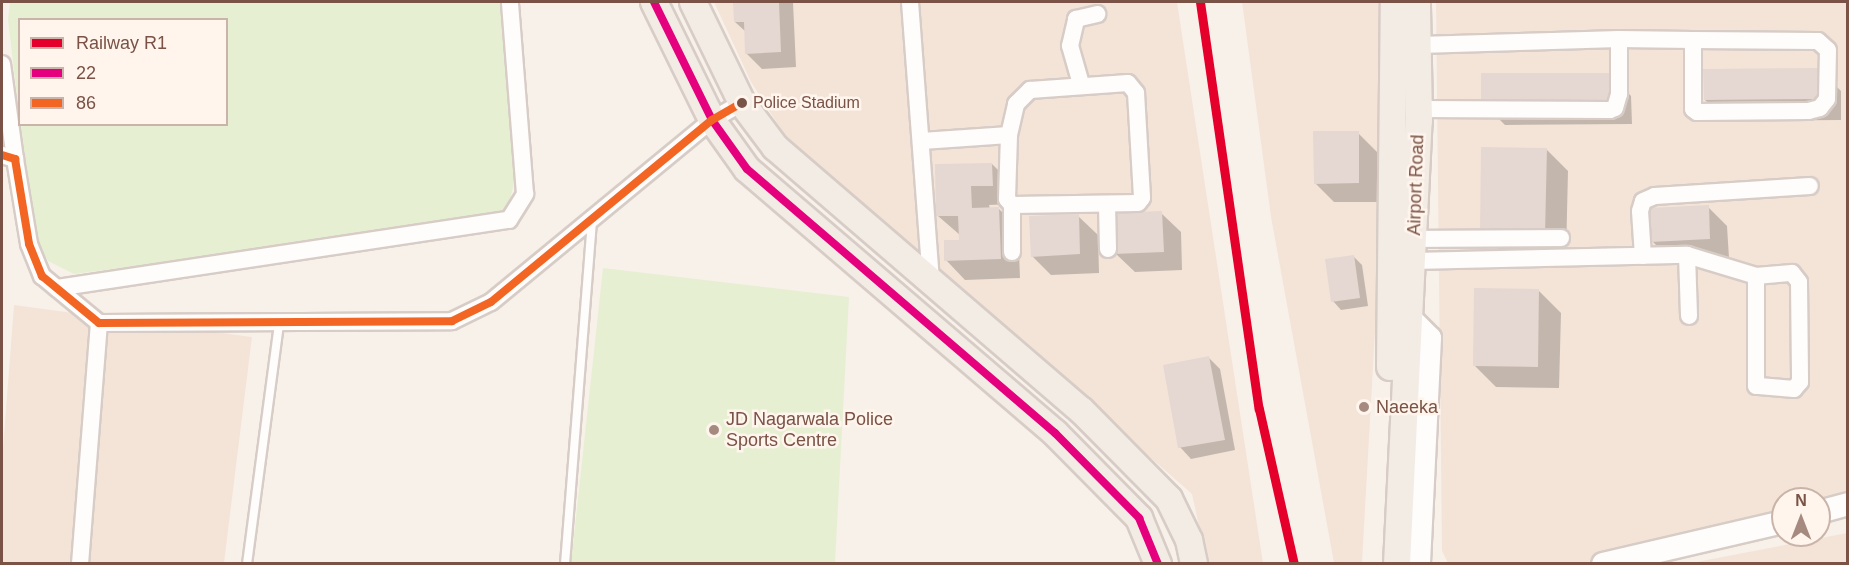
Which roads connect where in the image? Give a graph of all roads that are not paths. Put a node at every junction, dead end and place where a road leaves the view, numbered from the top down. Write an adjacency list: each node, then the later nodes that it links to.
1 (510, 2): 32 (street)
2 (654, 2): 15 (main road)
3 (693, 2): 13 (main road)
4 (910, 2): 18 (street)
5 (1394, 2): 34 (main road, Airport Road)
6 (1417, 2): 10 (main road, Airport Road)
7 (1097, 14): 12 (street)
8 (1619, 39): 9 (street); 10 (street); 14 (street)
9 (1693, 40): 9 (street)
10 (1419, 45): 14 (main road, Airport Road)
11 (2, 64): 19 (street)
12 (1081, 84): 17 (street); 22 (street)
13 (742, 103): 15 (street); 31 (main road)
14 (1419, 115): 16 (street); 26 (main road, Airport Road)
15 (712, 120): 23 (street); 44 (main road)
16 (1544, 120)
17 (1009, 135): 18 (street); 21 (street)
18 (922, 141): 31 (street)
19 (8, 157): 32 (street)
20 (1810, 186): 29 (street)
21 (1012, 205): 22 (street); 27 (street)
22 (1107, 205): 25 (street)
23 (592, 216): 36 (street); 43 (lane)
24 (1561, 238): 26 (street)
25 (1108, 249)
26 (1413, 250): 29 (street); 34 (main road, Airport Road)
27 (1012, 252)
28 (1687, 255): 29 (street); 30 (street); 33 (street)
29 (1643, 256)
30 (1756, 276): 30 (street)
31 (931, 282): 45 (main road)
32 (57, 288): 35 (street)
33 (1689, 316)
34 (1401, 317): 37 (main road, Airport Road); 48 (street)
35 (99, 323): 36 (street); 41 (street)
36 (279, 325): 42 (lane)
37 (1397, 364): 46 (main road); 47 (main road)
38 (1848, 504): 39 (street)
39 (1831, 509)
40 (1771, 525): 49 (street)
41 (80, 564)
42 (247, 564)
43 (565, 564)
44 (1158, 564)
45 (1194, 564)
46 (1382, 564)
47 (1397, 564)
48 (1419, 564)
49 (1603, 564)

